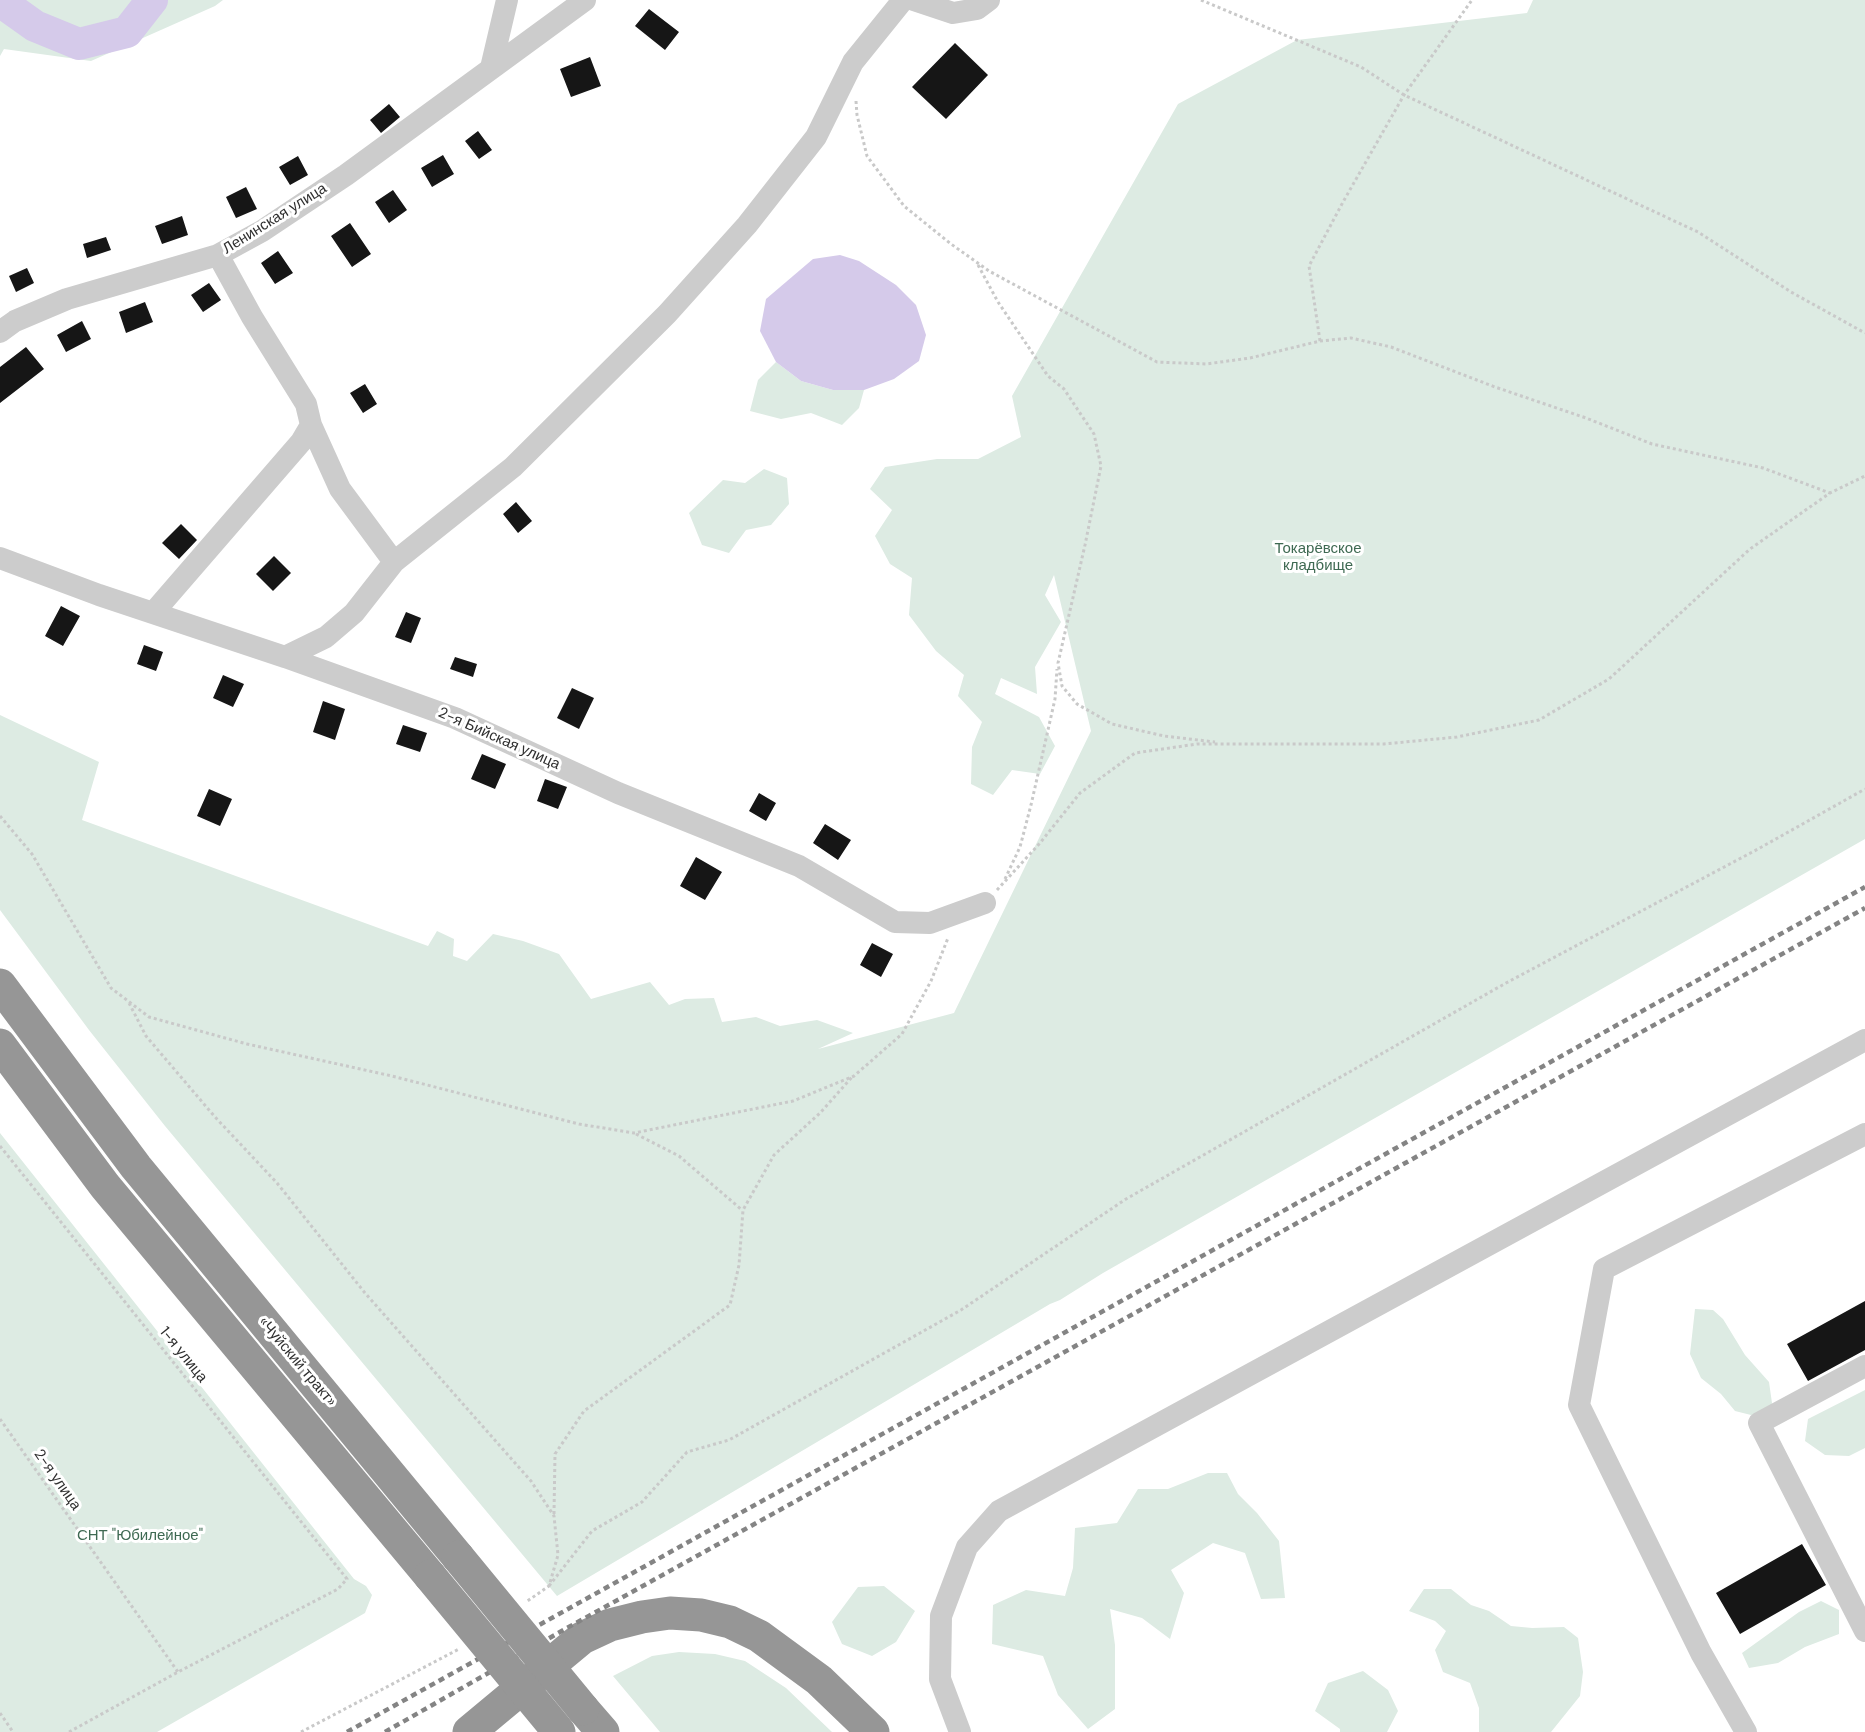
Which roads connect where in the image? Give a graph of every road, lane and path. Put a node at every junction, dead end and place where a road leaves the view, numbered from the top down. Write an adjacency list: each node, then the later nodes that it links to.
1 (507, 0): 9 (street)
2 (585, 0): 9 (street, Ленинская улица)
3 (903, 0): 8 (street)
4 (914, 0): 5 (street)
5 (988, 0)
6 (1201, 0): 10 (path)
7 (1472, 0): 10 (path)
8 (852, 62): 12 (path); 20 (street)
9 (491, 68): 11 (street, Ленинская улица)
10 (1404, 95): 14 (path); 15 (path)
11 (218, 255): 13 (street, Ленинская улица); 16 (street)
12 (977, 263): 15 (path); 23 (path)
13 (0, 332)
14 (1865, 333)
15 (1320, 341): 18 (path)
16 (311, 424): 20 (street); 21 (street)
17 (1865, 476): 18 (path)
18 (1830, 493): 24 (path)
19 (0, 558): 21 (street, 2-я Бийская улица)
20 (394, 562): 22 (street)
21 (153, 613): 22 (street, 2-я Бийская улица)
22 (285, 657): 28 (street, 2-я Бийская улица)
23 (1058, 663): 24 (path); 27 (path)
24 (1232, 743): 27 (path)
25 (1865, 789): 42 (path)
26 (0, 816): 31 (path)
27 (1002, 883): 28 (path)
28 (985, 903)
29 (952, 929): 34 (path)
30 (0, 985): 48 (highway, «Чуйский тракт», bridge)
31 (129, 1001): 35 (path); 41 (path)
32 (1865, 1040): 55 (street)
33 (0, 1045): 53 (highway, bridge)
34 (854, 1076): 35 (path); 38 (path)
35 (634, 1133): 38 (path)
36 (1865, 1134): 56 (street)
37 (0, 1146): 46 (path, 1-я улица)
38 (743, 1210): 41 (path)
39 (1865, 1366): 44 (street)
40 (0, 1419): 46 (path, 2-я улица)
41 (554, 1516): 42 (path)
42 (549, 1586): 43 (path)
43 (519, 1606)
44 (1865, 1631)
45 (460, 1648): 51 (path)
46 (178, 1672): 50 (path)
47 (0, 1713): 49 (path)
48 (592, 1721)
49 (13, 1732)
50 (69, 1732)
51 (301, 1732)
52 (469, 1732): 54 (highway)
53 (559, 1732)
54 (873, 1732)
55 (960, 1732)
56 (1746, 1732)

